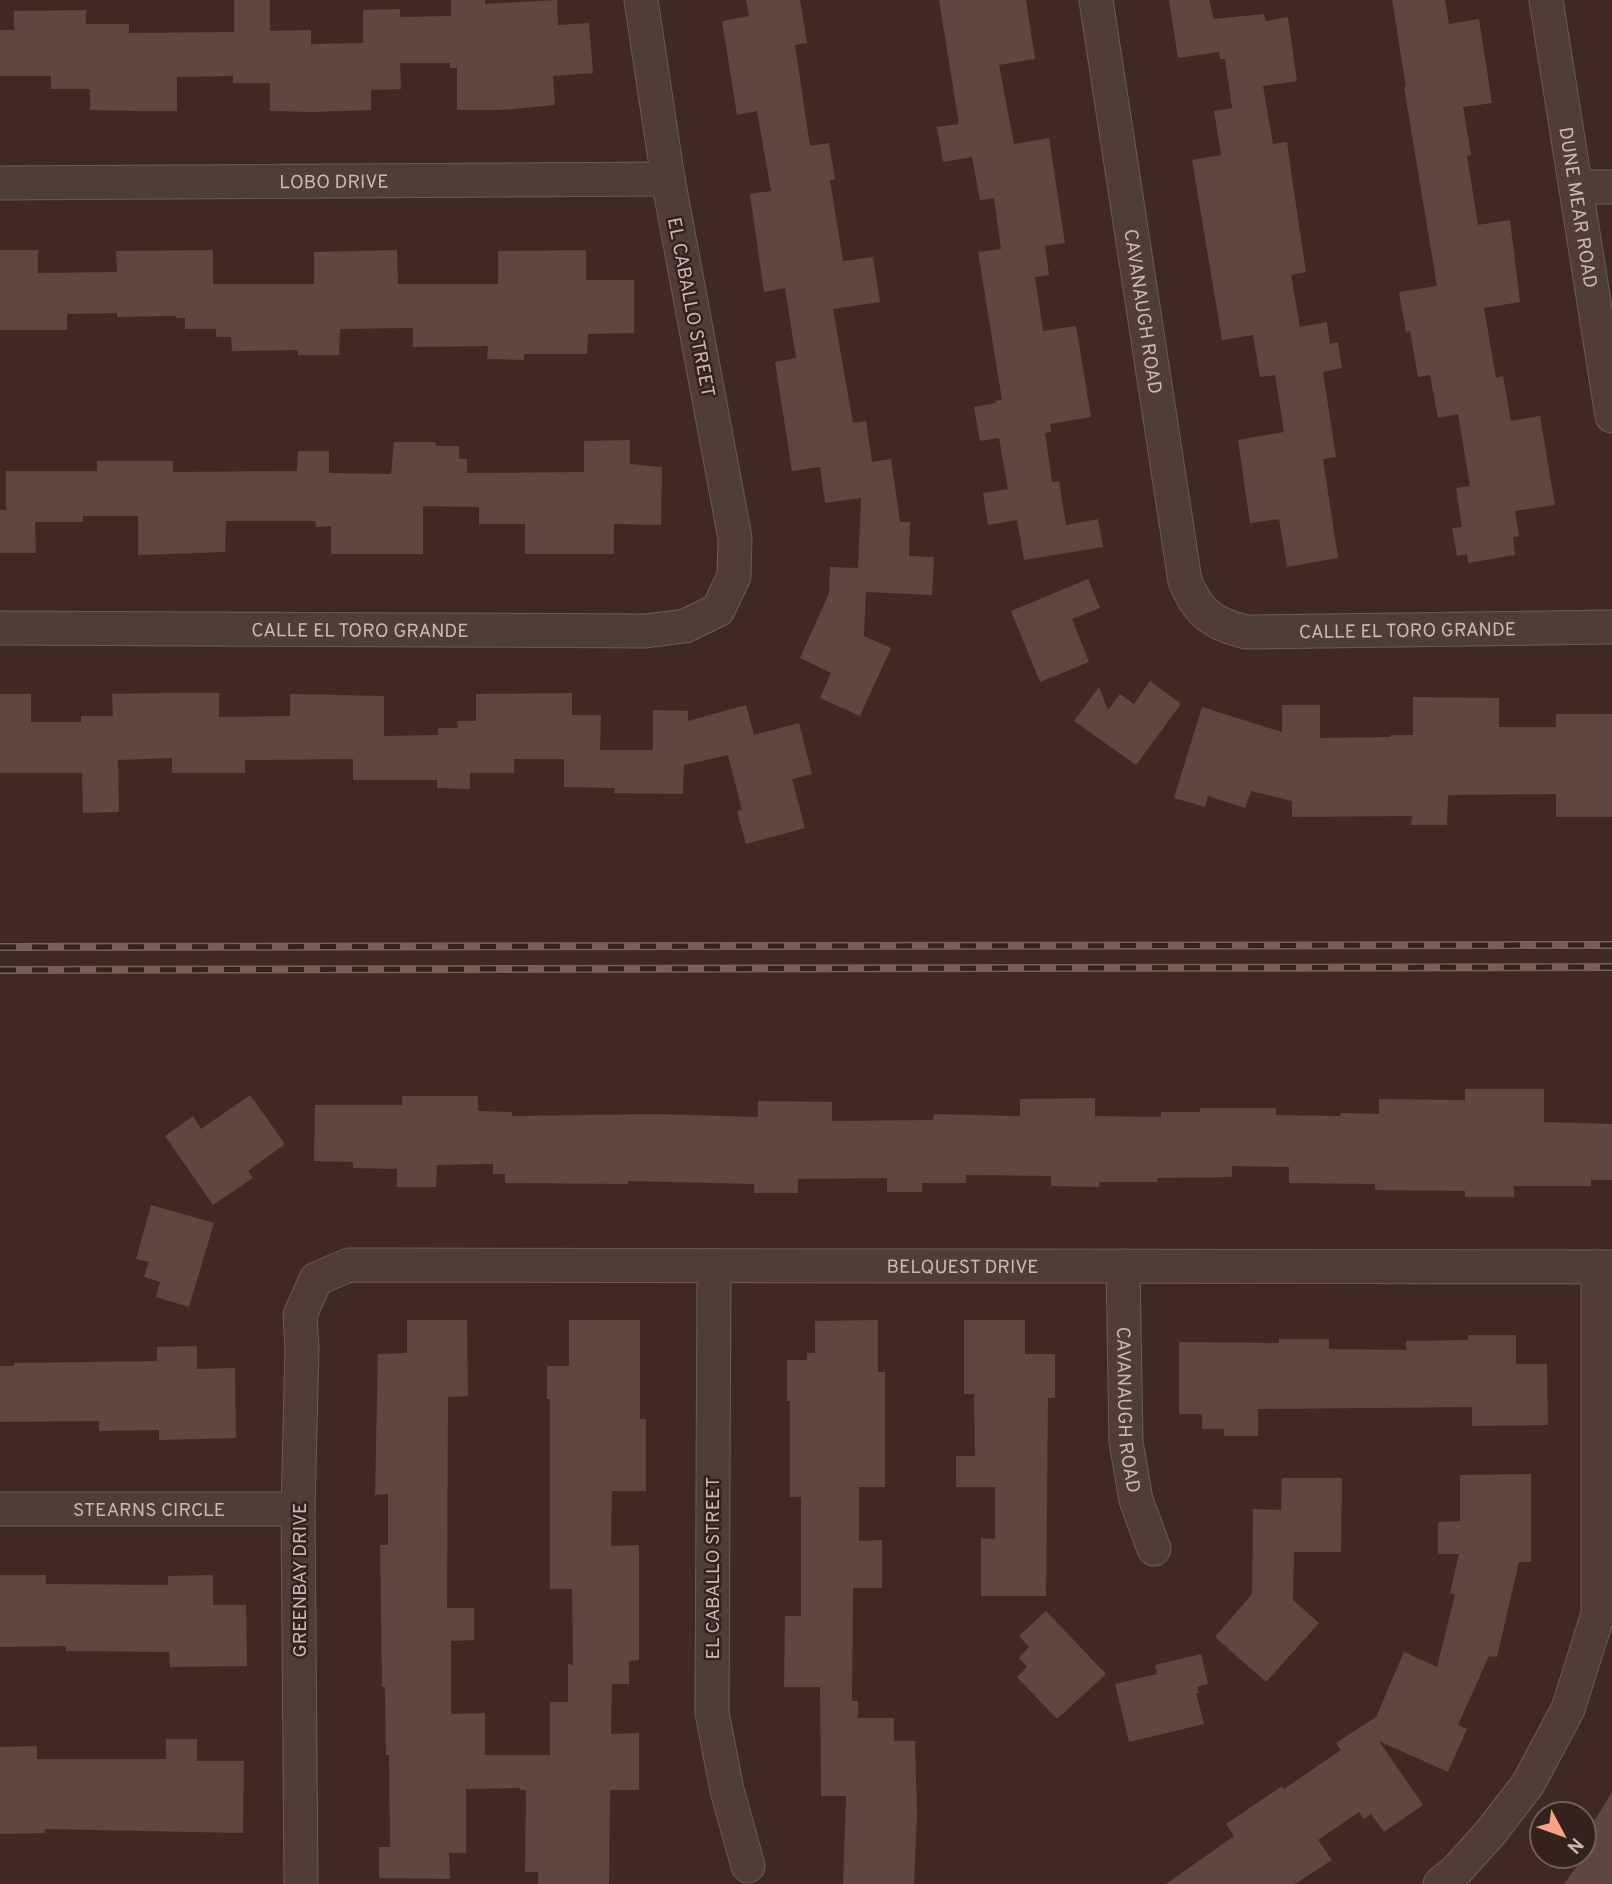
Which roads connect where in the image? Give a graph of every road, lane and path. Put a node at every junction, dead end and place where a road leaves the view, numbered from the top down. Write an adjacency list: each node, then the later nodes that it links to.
1 (642, 0): 4 (street, EL CABALLO STREET)
2 (1096, 0): 10 (street, CAVANAUGH ROAD)
3 (1546, 0): 6 (street, DUNE MEAR ROAD)
4 (668, 179): 5 (street, LOBO DRIVE); 9 (street, EL CABALLO STREET)
5 (0, 183)
6 (1576, 187): 7 (street); 8 (street, DUNE MEAR ROAD)
7 (1612, 187)
8 (1612, 416)
9 (718, 610): 12 (street, CALLE EL TORO GRANDE)
10 (1207, 615): 11 (street, CALLE EL TORO GRANDE)
11 (1612, 627)
12 (0, 628)
13 (714, 1266): 14 (street, BELQUEST DRIVE); 16 (street, BELQUEST DRIVE); 20 (street, EL CABALLO STREET)
14 (1123, 1266): 15 (street, BELQUEST DRIVE); 19 (street, CAVANAUGH ROAD)
15 (1605, 1267): 22 (street)
16 (316, 1279): 18 (street, GREENBAY DRIVE)
17 (0, 1509): 18 (street, STEARNS CIRCLE)
18 (298, 1509): 21 (street, GREENBAY DRIVE)
19 (1154, 1549)
20 (748, 1866)
21 (301, 1884)
22 (1440, 1884)

